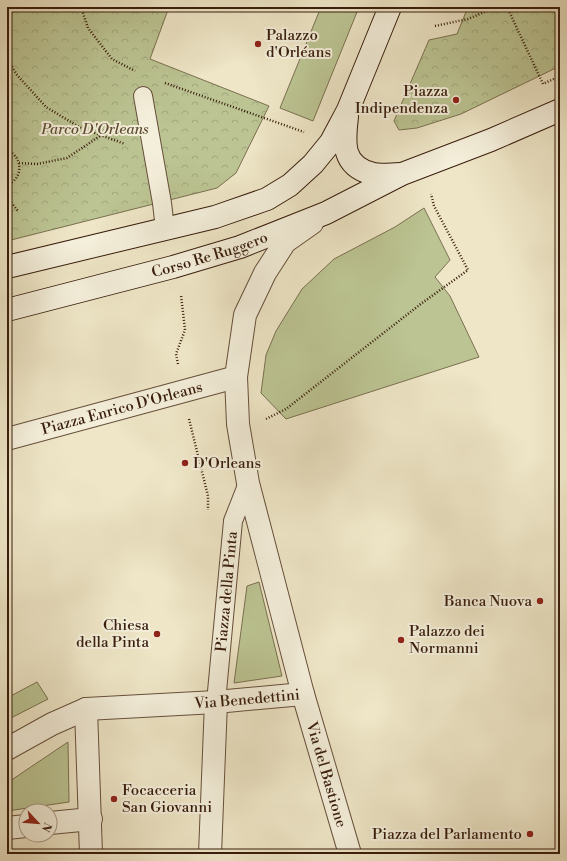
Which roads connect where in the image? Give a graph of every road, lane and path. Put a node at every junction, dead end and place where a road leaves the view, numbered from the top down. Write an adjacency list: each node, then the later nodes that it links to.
1 (81, 7): 9 (path)
2 (390, 7): 10 (street)
3 (496, 7): 5 (path)
4 (507, 7): 7 (path)
5 (435, 26)
6 (7, 58): 12 (path)
7 (560, 76)
8 (162, 82): 13 (path)
9 (143, 96): 14 (lane)
10 (348, 110): 13 (street); 18 (street)
11 (560, 110): 17 (street)
12 (100, 135): 14 (path); 16 (path)
13 (330, 142): 22 (street)
14 (152, 149): 22 (lane)
15 (7, 150): 16 (path)
16 (20, 163): 19 (path)
17 (423, 167): 18 (street); 28 (path)
18 (402, 174): 21 (street, Corso Re Ruggero)
19 (8, 185): 20 (path)
20 (18, 211)
21 (326, 213): 24 (street, Corso Re Ruggero); 26 (street, Via Benedettini)
22 (165, 229): 23 (street)
23 (7, 267)
24 (173, 267): 25 (street, Corso Re Ruggero); 27 (path)
25 (7, 310)
26 (236, 377): 27 (street, Piazza Enrico D'Orleans); 28 (street, Via Benedettini)
27 (182, 392): 29 (street, Piazza Enrico D'Orleans); 31 (path)
28 (238, 424): 30 (street, Via Benedettini)
29 (7, 439)
30 (248, 483): 32 (street, Via Benedettini); 33 (lane, Piazza della Pinta)
31 (208, 512)
32 (303, 694): 33 (street, Via Benedettini); 42 (street, Via del Bastione)
33 (216, 702): 34 (street, Via Benedettini); 41 (street)
34 (86, 709): 35 (street, Via Benedettini); 36 (street)
35 (7, 749)
36 (91, 818): 37 (street); 40 (street)
37 (58, 822)
38 (18, 827): 39 (street)
39 (7, 828)
40 (91, 854)
41 (210, 854)
42 (350, 854)

